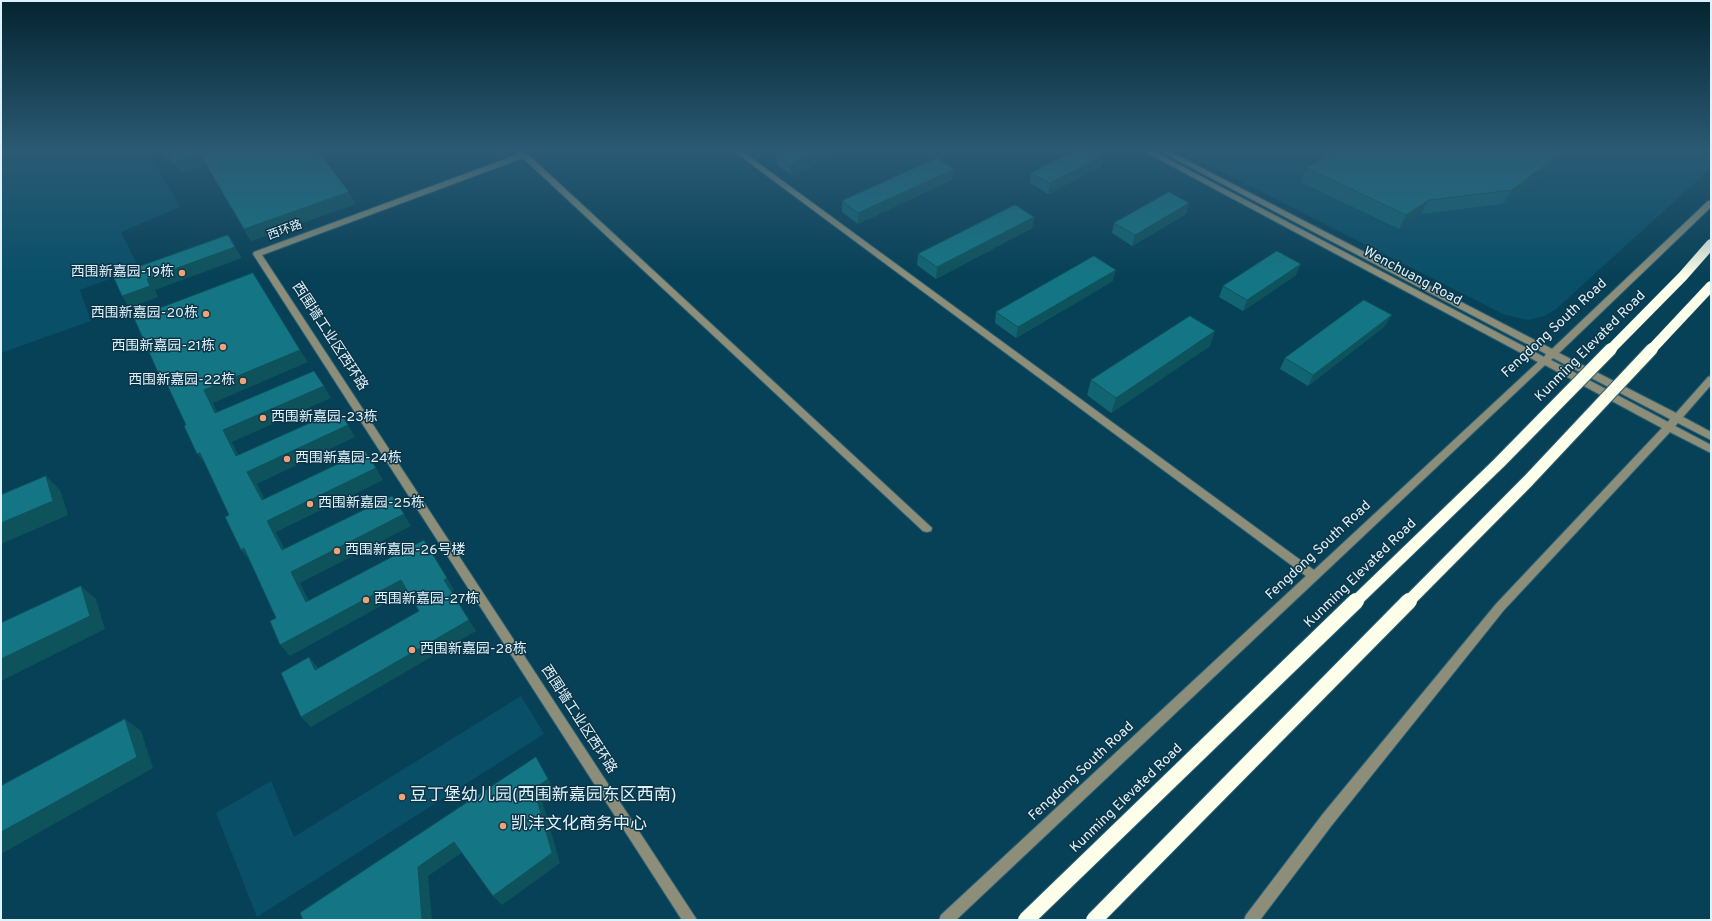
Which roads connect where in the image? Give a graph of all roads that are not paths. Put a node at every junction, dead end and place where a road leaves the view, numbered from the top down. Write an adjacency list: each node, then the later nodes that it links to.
1 (418, 192): 8 (street, 西环路)
2 (564, 192): 15 (street)
3 (792, 192): 16 (street)
4 (1226, 192): 10 (street, Wenchuang Road)
5 (1239, 192): 10 (street, Wenchuang Road)
6 (1711, 203): 10 (street, Fengdong South Road)
7 (1711, 244): 19 (highway, Kunming Elevated Road, bridge)
8 (257, 254): 17 (street, 西围墙工业区西环路)
9 (1711, 286): 20 (highway, bridge)
10 (1547, 357): 12 (street, Wenchuang Road); 16 (street, Fengdong South Road)
11 (1711, 379): 12 (street)
12 (1673, 422): 13 (street); 14 (street); 21 (street)
13 (1711, 436)
14 (1711, 449)
15 (927, 528)
16 (1314, 576): 18 (street, Fengdong South Road)
17 (690, 920)
18 (946, 920)
19 (1026, 920)
20 (1094, 920)
21 (1251, 920)

